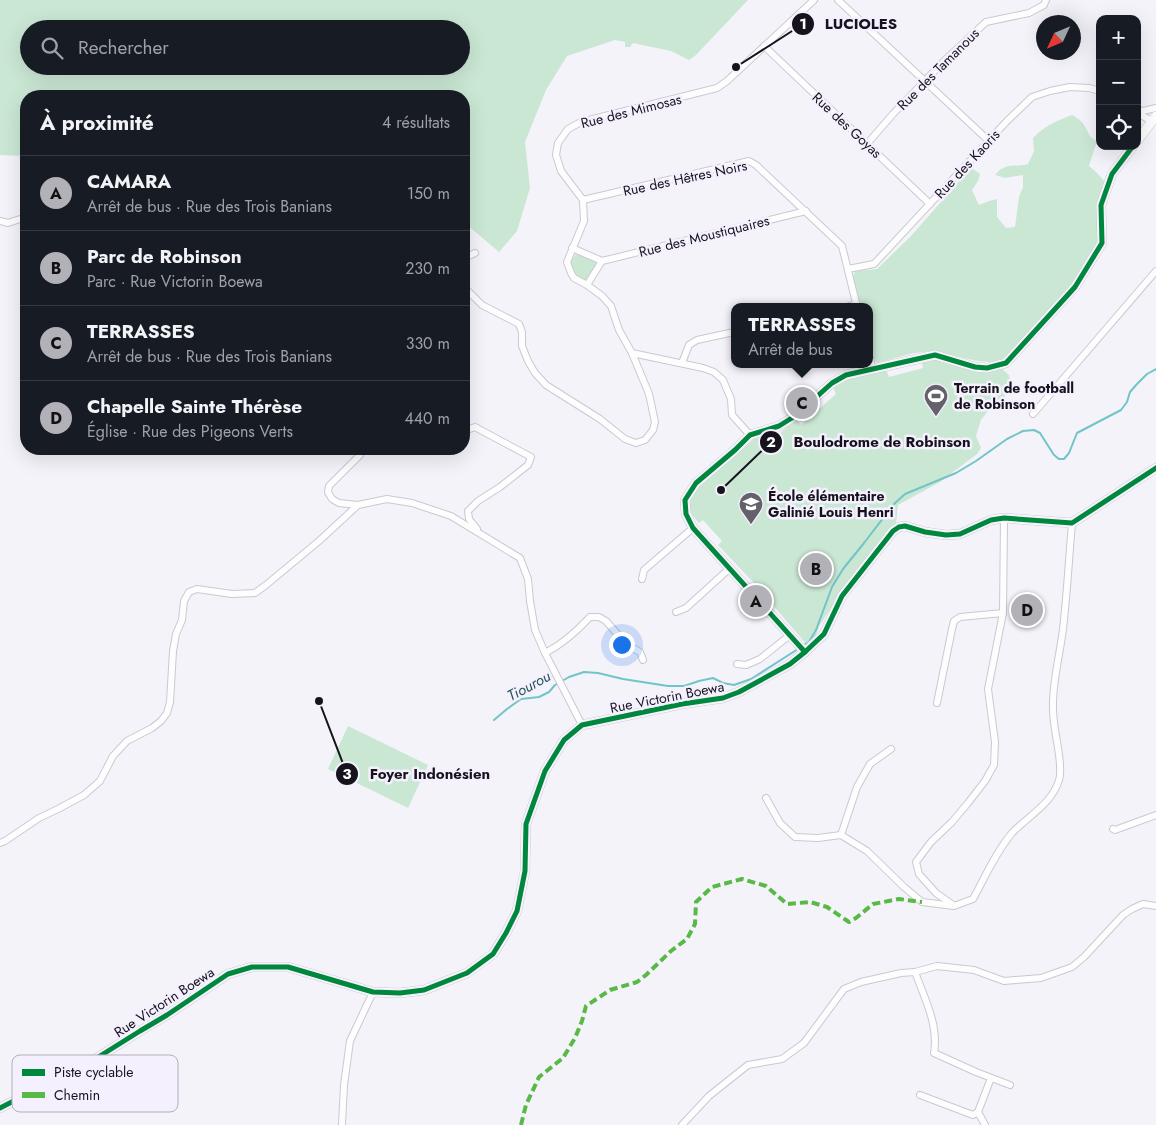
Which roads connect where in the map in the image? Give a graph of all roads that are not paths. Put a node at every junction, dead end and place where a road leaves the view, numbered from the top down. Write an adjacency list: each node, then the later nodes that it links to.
1 (814, 0): 4 (street, Rue des Mimosas)
2 (838, 0): 5 (street)
3 (1046, 0): 5 (street, Rue des Tamanous)
4 (764, 46): 13 (street, Rue des Goyas); 15 (street, Rue des Mimosas)
5 (925, 81): 12 (street); 13 (street, Rue des Tamanous)
6 (1096, 90): 12 (street, Rue des Kaoris)
7 (1156, 108): 8 (street)
8 (1141, 111)
9 (1141, 113): 10 (street)
10 (1154, 119): 11 (street)
11 (1141, 136)
12 (989, 141): 16 (street, Rue des Kaoris)
13 (867, 144): 16 (street, Rue des Goyas)
14 (1130, 150): 33 (street)
15 (583, 200): 17 (street, Rue des Hêtres Noirs); 20 (street)
16 (930, 204): 24 (street, Rue des Kaoris)
17 (806, 212): 23 (street, Rue des Moustiquaires); 24 (street, Rue des Hêtres Noirs)
18 (20, 219): 19 (street)
19 (0, 221)
20 (572, 248): 23 (street); 26 (street)
21 (475, 253): 22 (street)
22 (470, 255)
23 (602, 261): 26 (street)
24 (848, 269): 28 (street, Rue des Hêtres Noirs)
25 (1156, 272): 34 (street)
26 (587, 285): 30 (street)
27 (470, 293): 30 (street)
28 (856, 303)
29 (731, 333): 31 (street)
30 (632, 353): 31 (street)
31 (682, 363): 36 (street)
32 (872, 368): 36 (street)
33 (873, 368)
34 (1033, 414)
35 (470, 429): 43 (street)
36 (750, 435): 42 (street)
37 (360, 455): 39 (street)
38 (1156, 468): 41 (street)
39 (358, 505): 43 (street); 60 (street)
40 (1004, 518): 41 (street, Rue Victorin Boewa); 47 (street); 49 (street, Rue Victorin Boewa)
41 (1072, 523): 61 (street)
42 (693, 528): 44 (street); 45 (street)
43 (482, 535): 50 (street)
44 (730, 568): 46 (street); 48 (street)
45 (642, 579)
46 (676, 612)
47 (1003, 613): 53 (street); 61 (street)
48 (790, 635): 49 (street); 52 (street)
49 (802, 649): 54 (street, Rue Victorin Boewa)
50 (545, 653): 51 (street); 54 (street)
51 (643, 660)
52 (737, 664)
53 (937, 703)
54 (582, 725): 64 (street, Rue Victorin Boewa)
55 (891, 749): 59 (street)
56 (766, 798): 59 (street)
57 (1156, 815): 58 (street)
58 (1113, 829)
59 (840, 835): 61 (street)
60 (0, 843)
61 (954, 906)
62 (1156, 906): 63 (street)
63 (915, 972): 66 (street); 73 (street)
64 (373, 992): 65 (street, Rue Victorin Boewa); 72 (street)
65 (102, 1055)
66 (991, 1078): 67 (street); 71 (street)
67 (1010, 1085)
68 (920, 1095): 71 (street)
69 (12, 1102): 70 (street, Rue Victorin Boewa)
70 (0, 1108)
71 (978, 1112): 74 (street)
72 (342, 1125)
73 (682, 1125)
74 (985, 1125)

